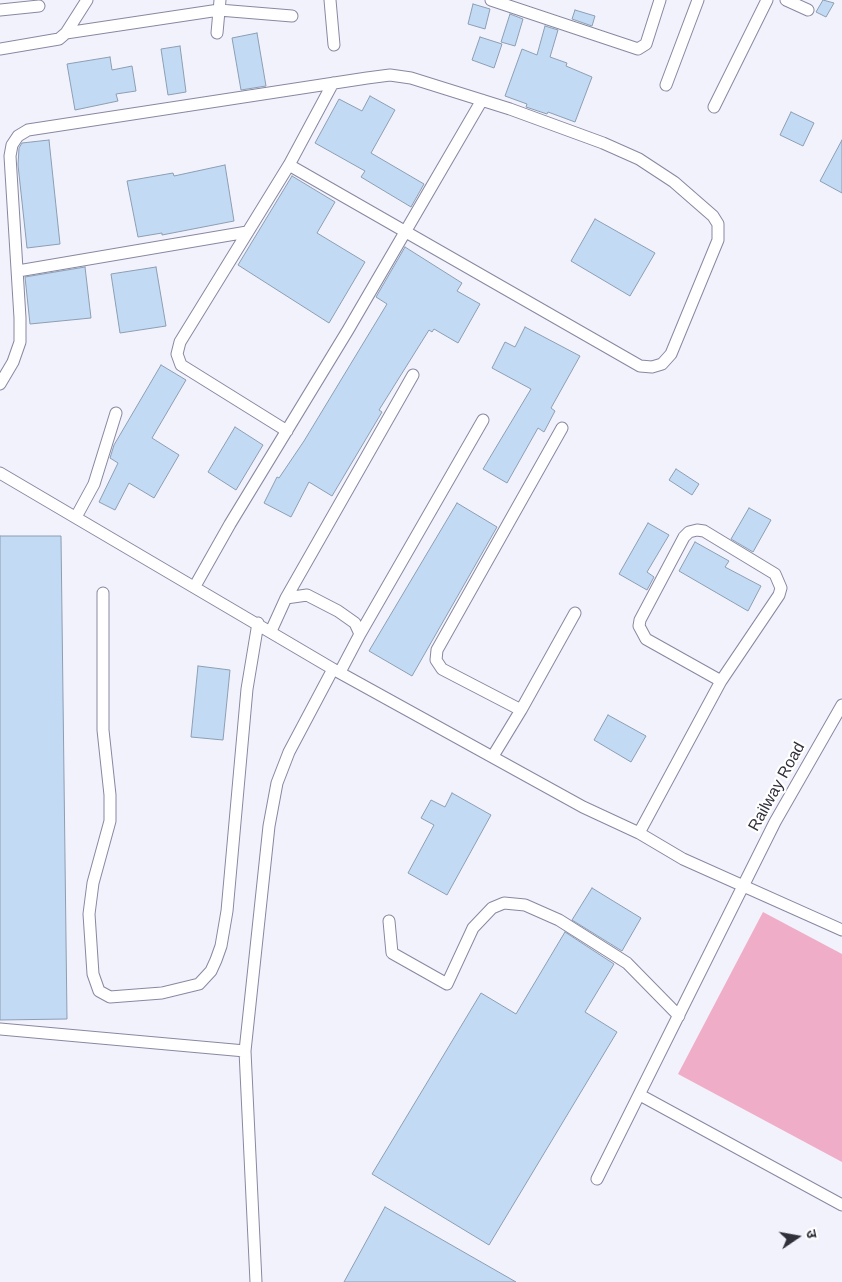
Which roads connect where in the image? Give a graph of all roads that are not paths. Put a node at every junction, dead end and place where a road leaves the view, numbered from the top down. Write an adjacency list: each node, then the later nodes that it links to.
1 (87, 0): 14 (street)
2 (330, 0): 15 (street)
3 (491, 0): 4 (street)
4 (660, 0)
5 (698, 0): 18 (street)
6 (767, 0): 20 (street)
7 (786, 0): 11 (street)
8 (219, 5): 12 (street); 13 (street); 14 (street)
9 (39, 6): 10 (street)
10 (0, 10)
11 (808, 10)
12 (292, 16)
13 (217, 33)
14 (66, 34): 16 (street)
15 (334, 45)
16 (0, 49)
17 (333, 83): 19 (street); 21 (street); 24 (street)
18 (666, 85)
19 (482, 100): 23 (street); 23 (street)
20 (714, 107)
21 (289, 165): 22 (street); 23 (street)
22 (248, 232): 24 (street); 30 (street)
23 (406, 233): 30 (street)
24 (18, 271): 26 (street)
25 (413, 376): 35 (street)
26 (0, 384)
27 (116, 413): 32 (street)
28 (482, 420): 39 (street)
29 (562, 428): 43 (street)
30 (287, 430): 33 (street)
31 (0, 473): 32 (street)
32 (76, 517): 33 (street)
33 (195, 586): 37 (street)
34 (103, 593): 37 (street)
35 (286, 598): 38 (street); 39 (street)
36 (575, 613): 43 (street)
37 (258, 623): 38 (street)
38 (270, 631): 40 (street)
39 (360, 634): 40 (street)
40 (336, 671): 44 (street); 51 (street)
41 (721, 681): 41 (street); 45 (street)
42 (842, 704): 46 (street, Railway Road)
43 (521, 710): 44 (street)
44 (493, 756): 45 (street)
45 (639, 834): 46 (street)
46 (743, 886): 48 (street); 49 (street, Railway Road)
47 (389, 921): 49 (street)
48 (842, 930)
49 (678, 1016): 52 (street, Railway Road)
50 (0, 1029): 51 (street)
51 (245, 1050): 55 (street)
52 (640, 1095): 53 (street, Railway Road); 54 (street)
53 (596, 1179)
54 (842, 1205)
55 (256, 1282)

